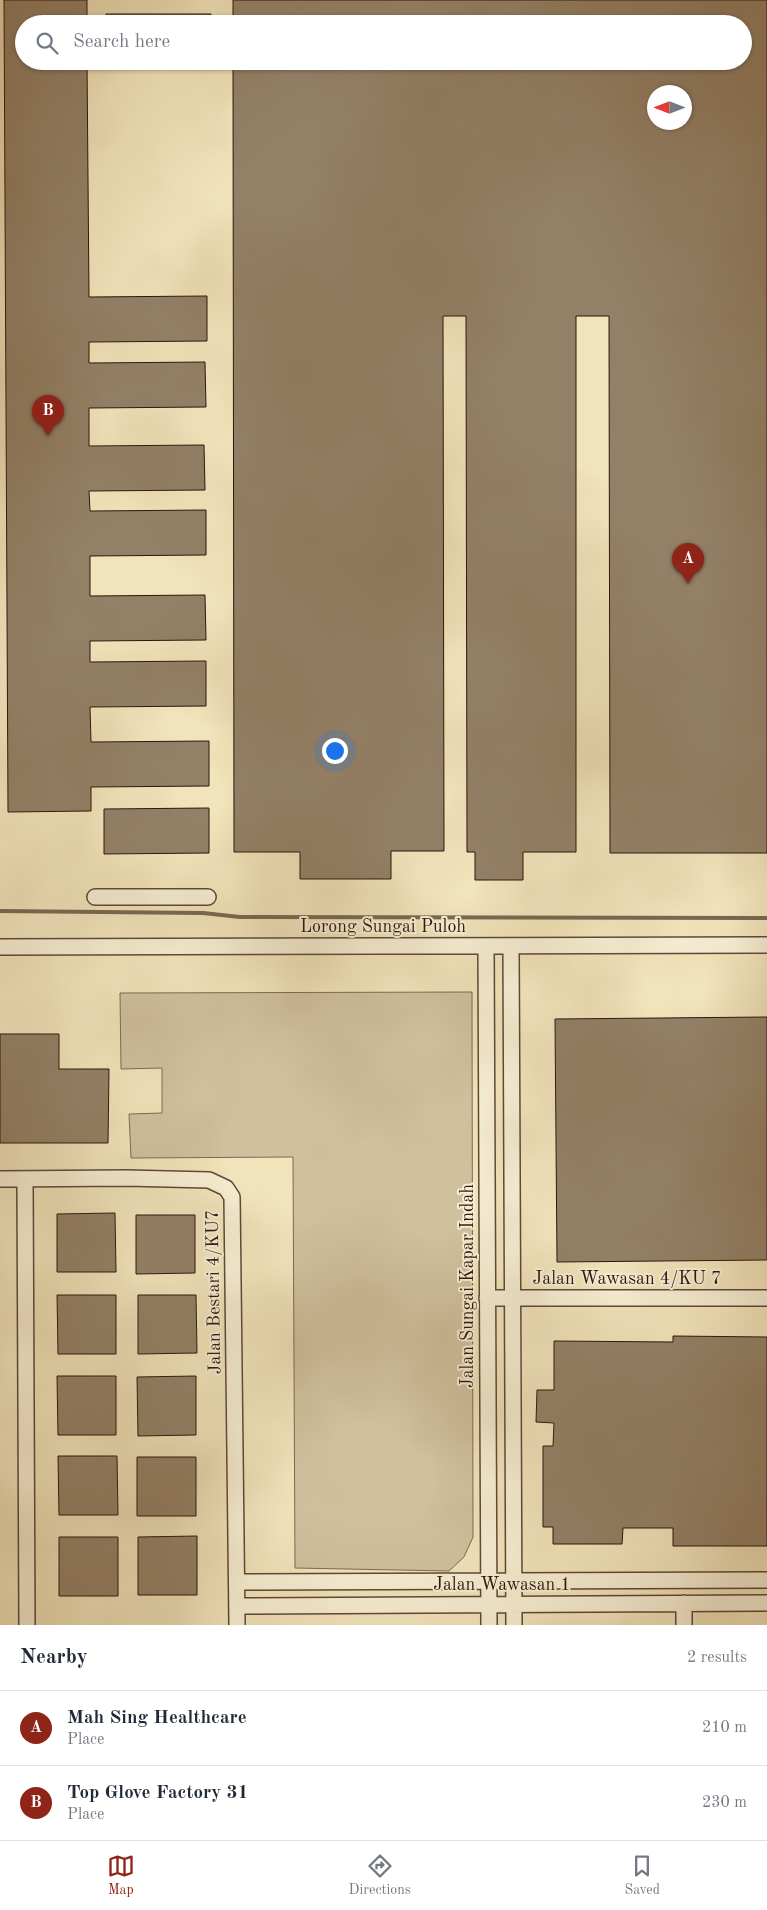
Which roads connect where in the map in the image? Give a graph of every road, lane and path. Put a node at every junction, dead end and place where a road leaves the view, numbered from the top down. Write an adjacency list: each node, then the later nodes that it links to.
1 (95, 897): 2 (street)
2 (208, 897)
3 (767, 945): 5 (street, Lorong Sungai Puloh)
4 (486, 946): 5 (street, Lorong Sungai Puloh); 6 (street, Lorong Sungai Puloh); 9 (street, Jalan Sungai Kapar Indah)
5 (511, 946): 10 (street)
6 (0, 947)
7 (26, 1178): 8 (street, Jalan Bestari 4/KU7); 15 (street, Jalan Bestari 4/KU7); 21 (street)
8 (0, 1179)
9 (487, 1298): 10 (street, Jalan Wawasan 4/KU 7); 12 (street, Jalan Sungai Kapar Indah)
10 (512, 1298): 11 (street, Jalan Wawasan 4/KU 7); 13 (street)
11 (767, 1298)
12 (488, 1580): 13 (street, Jalan Wawasan 1); 15 (street, Jalan Wawasan 1); 18 (street, Jalan Sungai Kapar Indah)
13 (513, 1580): 14 (street, Jalan Wawasan 1); 19 (street)
14 (767, 1580)
15 (237, 1582): 20 (street, Jalan Bestari 4/KU7)
16 (767, 1602): 17 (street, Jalan Wawasan 1)
17 (684, 1603): 19 (street, Jalan Wawasan 1); 25 (street)
18 (489, 1604): 19 (street, Jalan Wawasan 1); 20 (street, Jalan Wawasan 1); 23 (street, Jalan Sungai Kapar Indah)
19 (514, 1604): 24 (street)
20 (237, 1606): 22 (street, Jalan Bestari 4/KU7)
21 (27, 1625)
22 (237, 1625)
23 (489, 1625)
24 (514, 1625)
25 (684, 1625)

